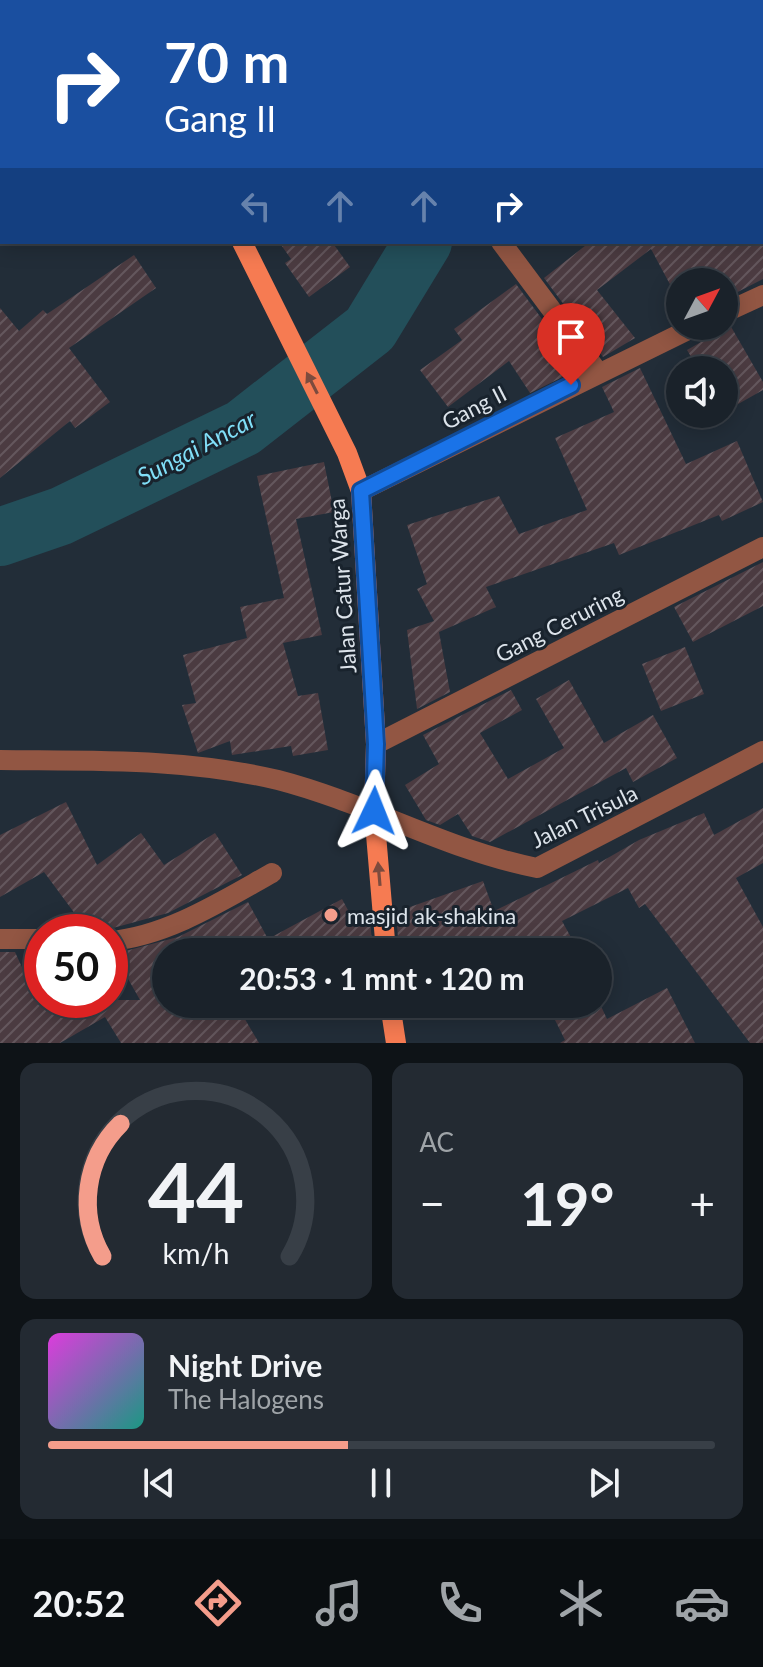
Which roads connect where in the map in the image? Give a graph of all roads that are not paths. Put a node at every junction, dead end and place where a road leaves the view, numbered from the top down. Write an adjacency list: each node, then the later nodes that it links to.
1 (243, 244): 7 (main road, Jalan Catur Warga, one-way to 1)
2 (502, 244): 6 (street)
3 (763, 295): 4 (street)
4 (738, 307)
5 (666, 340): 6 (street, Gang II)
6 (598, 372): 7 (street, Gang II)
7 (361, 491): 9 (main road, Jalan Catur Warga)
8 (763, 547): 9 (street, Gang Ceruring)
9 (376, 744): 12 (main road, Jalan Catur Warga)
10 (763, 751): 12 (street, Jalan Trisula)
11 (0, 760): 12 (street, Jalan Trisula)
12 (374, 811): 14 (main road, Jalan Catur Warga, one-way to 12)
13 (272, 873): 17 (street)
14 (385, 938)
15 (0, 939): 16 (street)
16 (24, 939)
17 (128, 940)
18 (392, 1018): 19 (main road)
19 (396, 1043)

